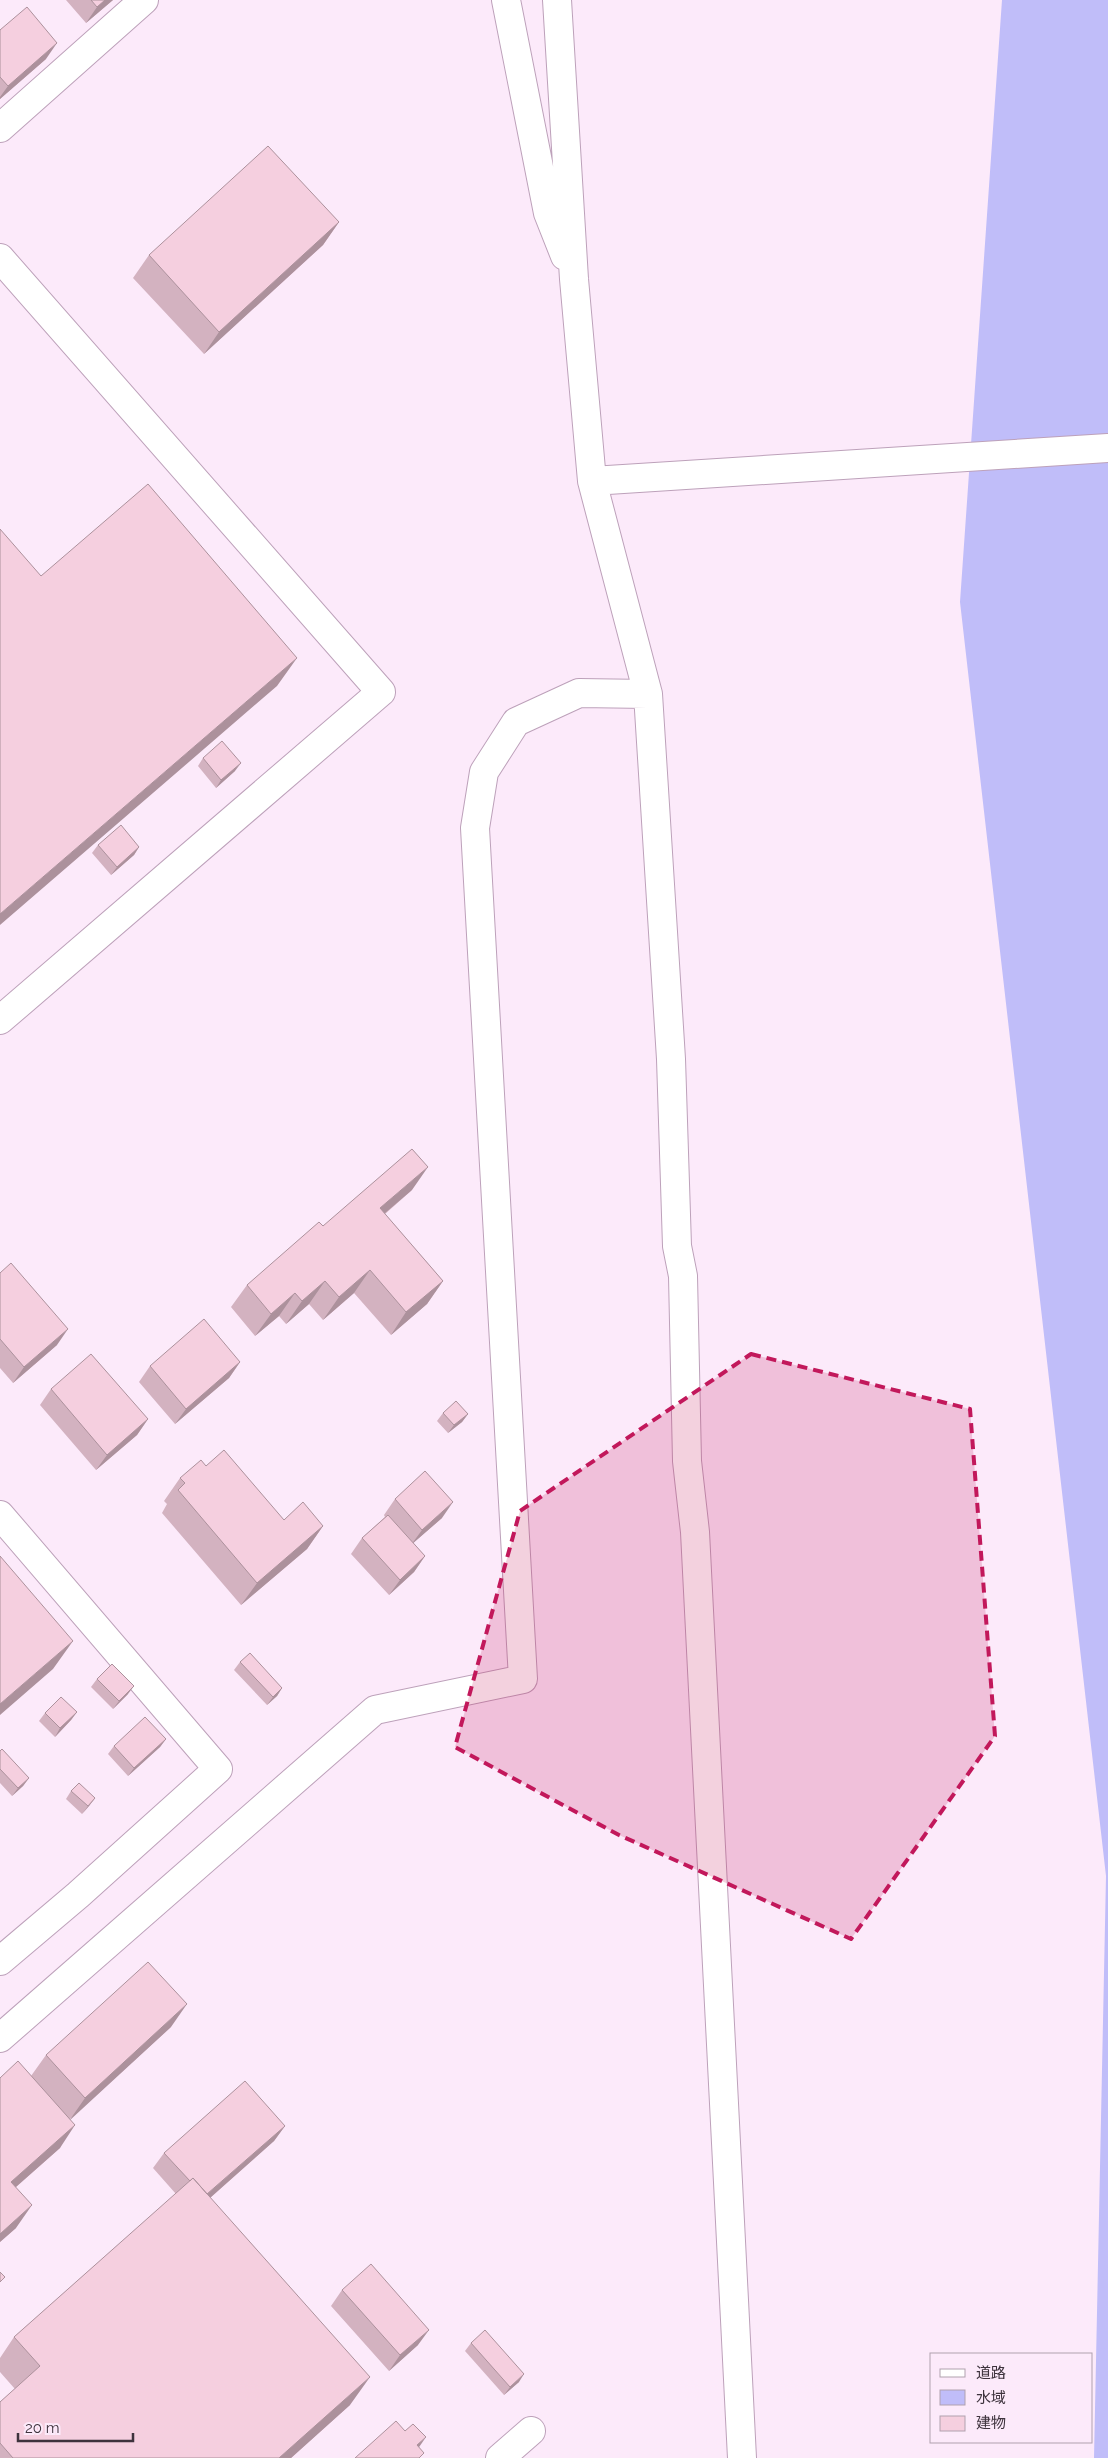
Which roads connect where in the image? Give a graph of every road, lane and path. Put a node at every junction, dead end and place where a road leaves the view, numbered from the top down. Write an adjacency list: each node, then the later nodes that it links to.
1 (144, 0): 4 (street)
2 (506, 0): 6 (street)
3 (557, 0): 6 (street)
4 (0, 128)
5 (0, 258): 10 (street)
6 (574, 279): 8 (street)
7 (1108, 448): 8 (street)
8 (592, 480): 9 (street)
9 (648, 694): 13 (street); 16 (street)
10 (0, 1020)
11 (0, 1515): 12 (street)
12 (0, 1961)
13 (0, 2038)
14 (531, 2431): 15 (street)
15 (500, 2458)
16 (742, 2458)

